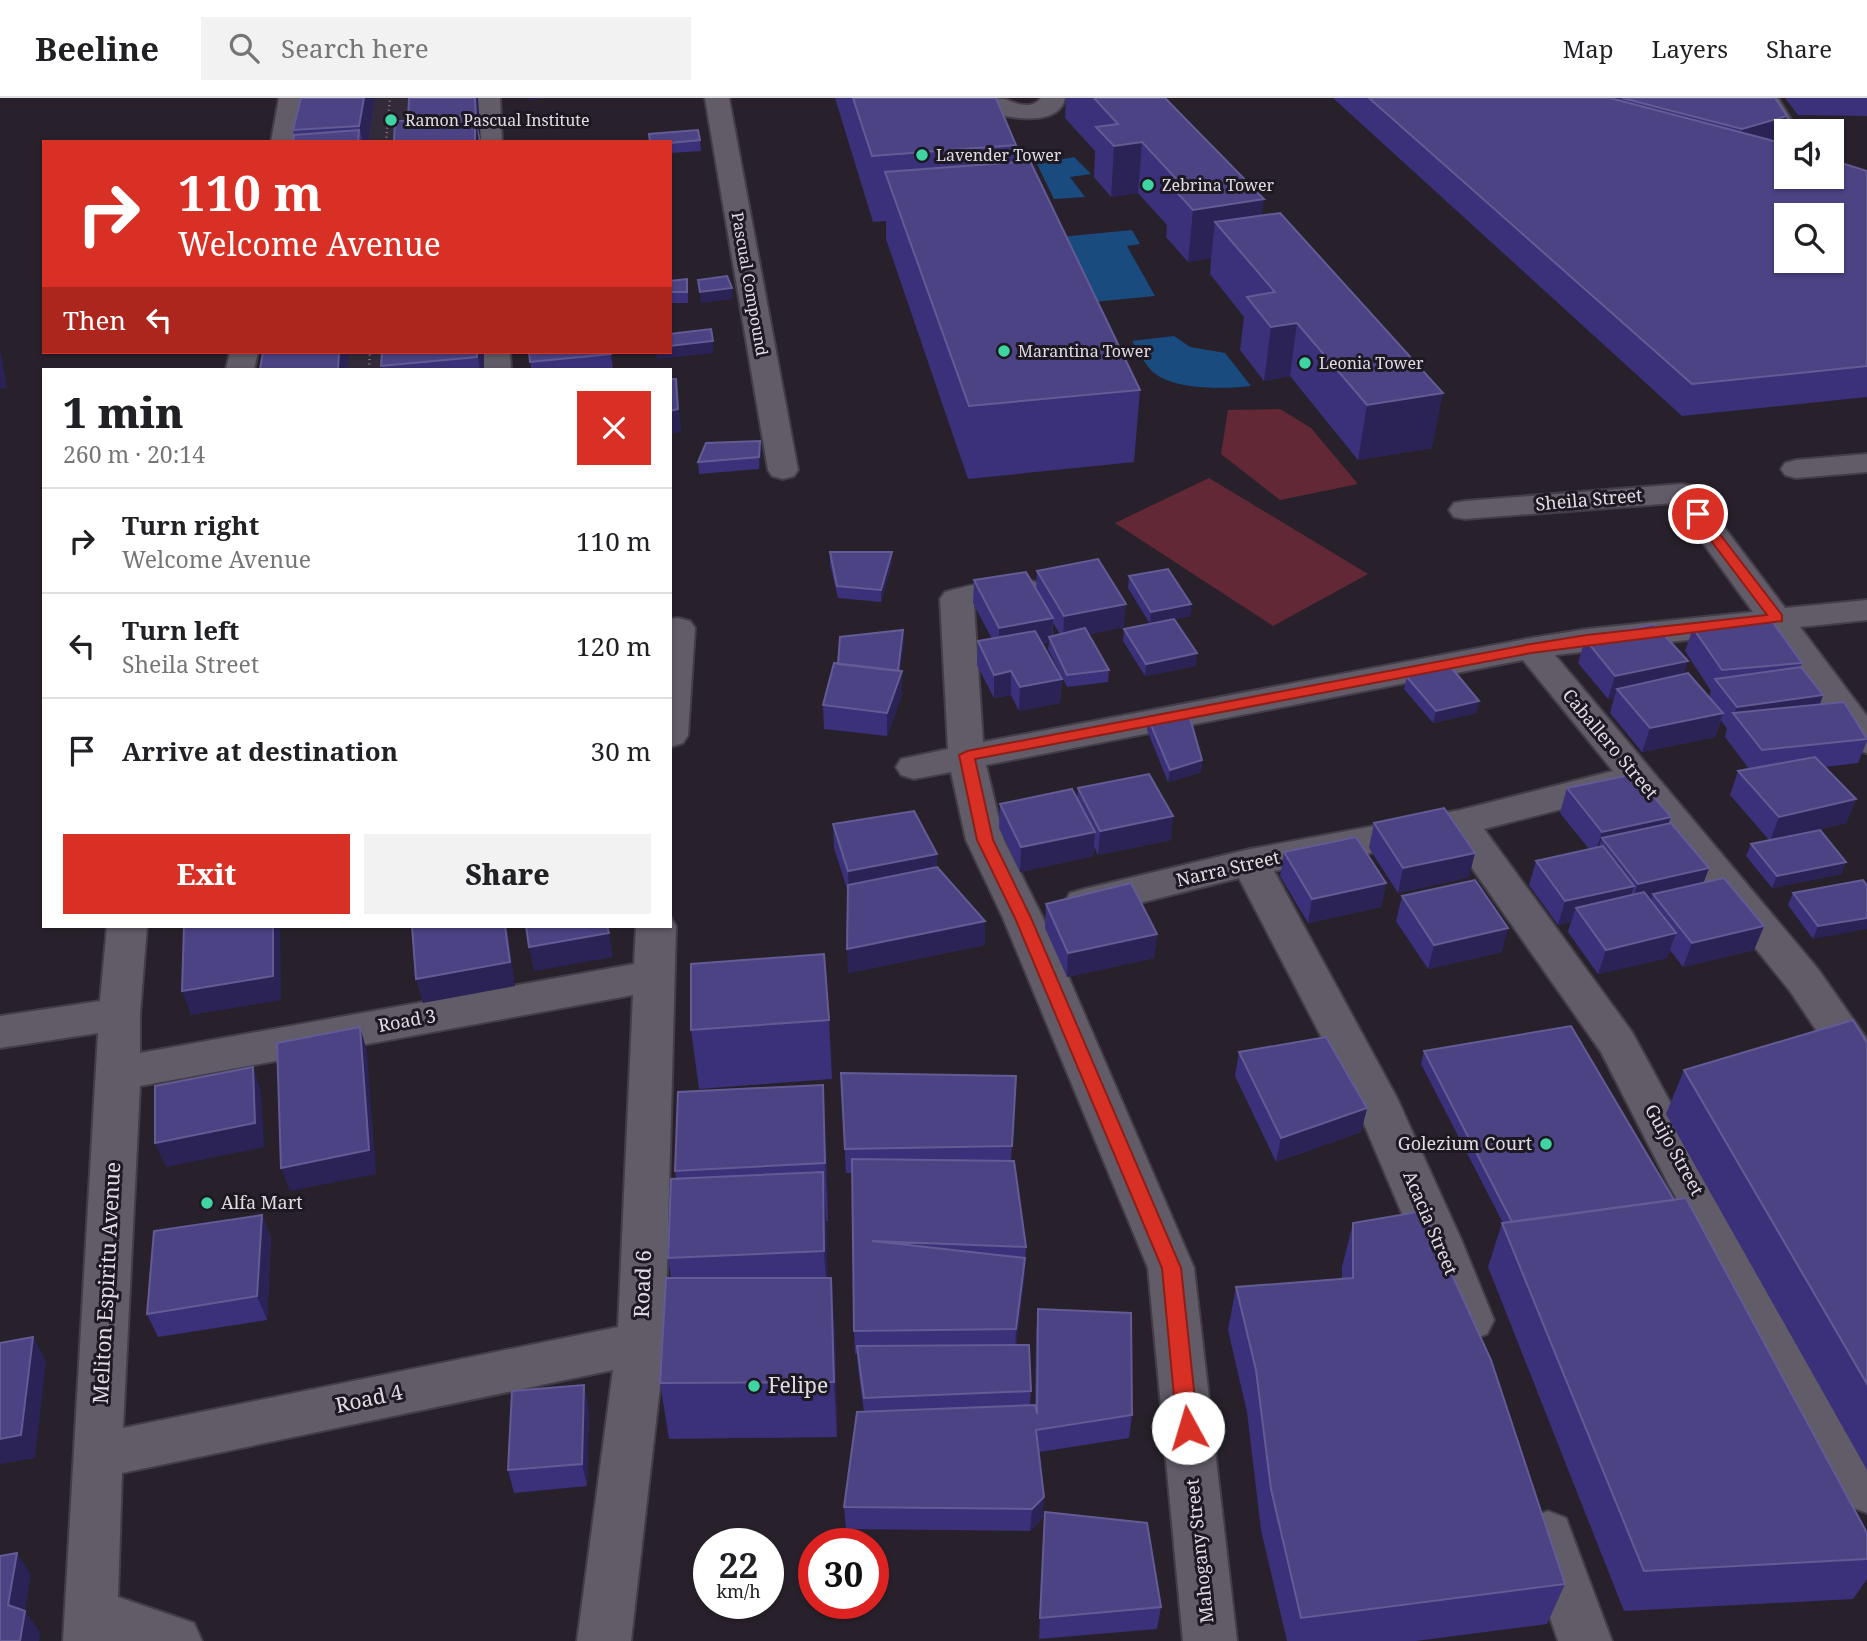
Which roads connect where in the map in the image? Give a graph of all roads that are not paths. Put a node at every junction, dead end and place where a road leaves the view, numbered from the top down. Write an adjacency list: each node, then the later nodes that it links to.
1 (291, 98): 8 (street)
2 (488, 98): 9 (street)
3 (717, 98): 12 (street, Pascual Compound)
4 (993, 98): 5 (street)
5 (1053, 98)
6 (1766, 98): 7 (street)
7 (1779, 119)
8 (283, 140)
9 (490, 140)
10 (1867, 463): 11 (street)
11 (1796, 469)
12 (783, 470)
13 (1465, 510): 16 (street, Sheila Street)
14 (1049, 585): 21 (street, Mahogany Street)
15 (1867, 610): 16 (street)
16 (1777, 618): 18 (street); 20 (street)
17 (674, 629): 19 (street)
18 (1531, 648): 21 (street); 23 (street, Caballero Street)
19 (672, 696)
20 (1867, 741)
21 (967, 755): 22 (street); 26 (street, Mahogany Street)
22 (914, 767)
23 (1638, 777): 24 (street, Narra Street); 32 (street, Caballero Street)
24 (1460, 823): 25 (street, Narra Street); 37 (street, Guijo Street)
25 (1250, 862): 26 (street, Narra Street); 35 (street, Acacia Street)
26 (1023, 918): 42 (street, Mahogany Street)
27 (127, 928): 30 (street, Meliton Espiritu Avenue)
28 (656, 928): 29 (street, Road 6)
29 (653, 976): 33 (street, Road 3); 34 (street, Road 6)
30 (119, 1014): 31 (street); 33 (street, Meliton Espiritu Avenue)
31 (0, 1032)
32 (1867, 1072)
33 (119, 1073): 36 (street, Meliton Espiritu Avenue)
34 (642, 1343): 36 (street, Road 4); 41 (street, Road 6)
35 (1483, 1354)
36 (97, 1456): 39 (street, Meliton Espiritu Avenue)
37 (1867, 1490)
38 (1534, 1497): 43 (street)
39 (90, 1628): 40 (street)
40 (175, 1641)
41 (604, 1641)
42 (1210, 1641)
43 (1585, 1641)

